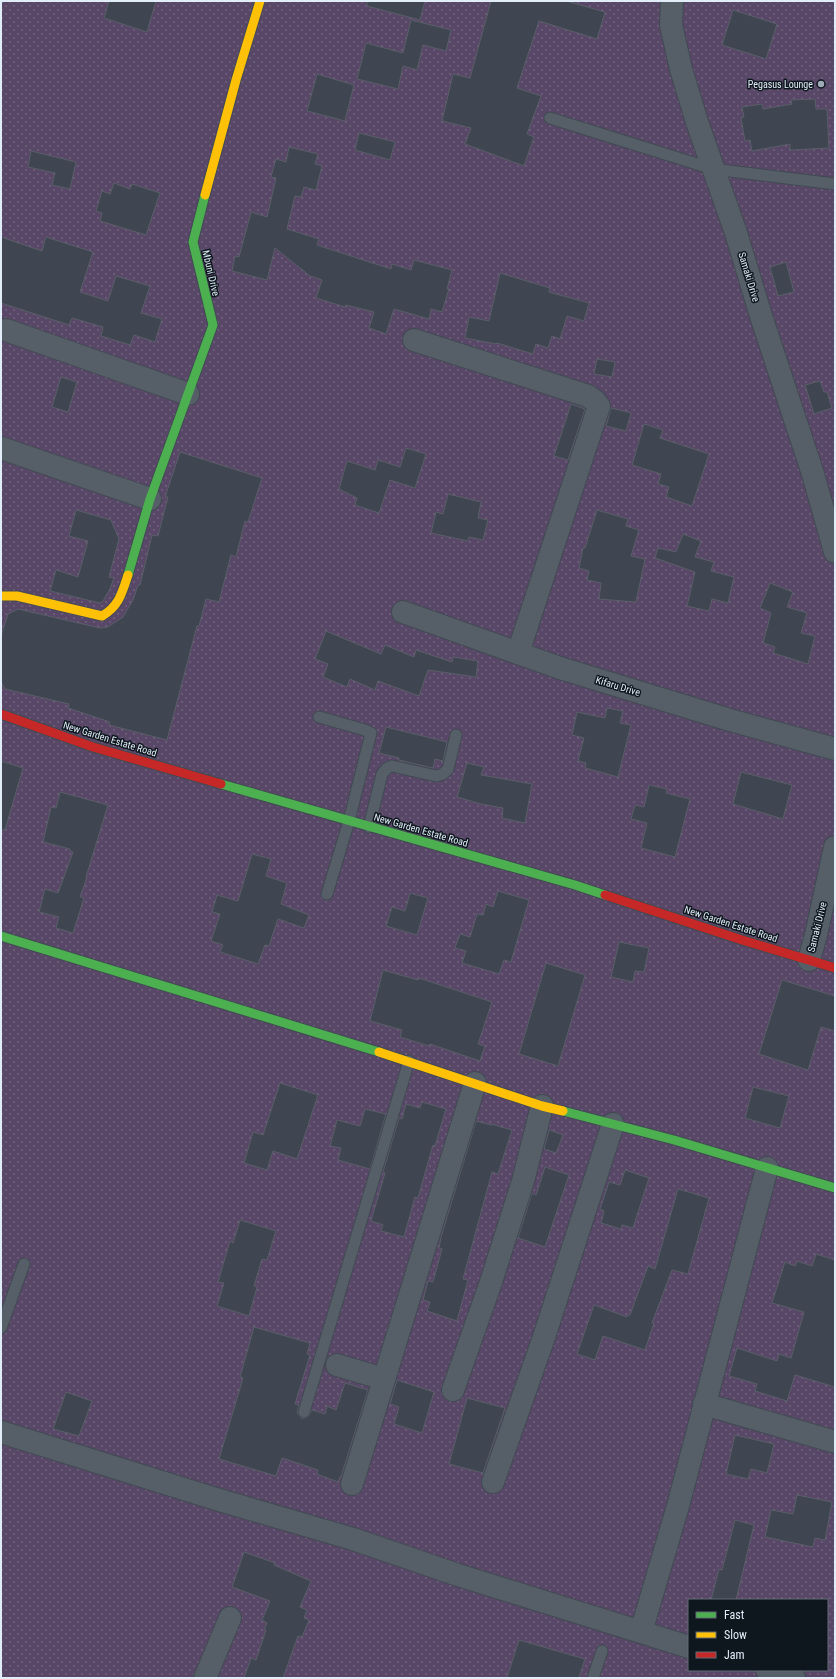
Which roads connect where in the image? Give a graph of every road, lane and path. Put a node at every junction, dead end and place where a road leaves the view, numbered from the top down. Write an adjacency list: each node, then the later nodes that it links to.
1 (260, 1): 8 (street, Mbuni Drive)
2 (672, 1): 4 (street, Samaki Drive)
3 (550, 118): 4 (lane)
4 (712, 169): 5 (lane); 11 (street, Samaki Drive)
5 (835, 184)
6 (6, 330): 8 (street)
7 (414, 340): 14 (street)
8 (188, 394): 10 (street, Mbuni Drive)
9 (1, 448): 10 (street)
10 (150, 499): 12 (street, Mbuni Drive)
11 (835, 552)
12 (1, 596)
13 (403, 612): 14 (street, Kifaru Drive)
14 (518, 653): 18 (street, Kifaru Drive)
15 (1, 714): 19 (street, New Garden Estate Road)
16 (319, 717): 19 (lane)
17 (456, 735): 20 (lane)
18 (835, 749)
19 (349, 821): 20 (street, New Garden Estate Road); 22 (lane)
20 (369, 827): 24 (street, New Garden Estate Road)
21 (835, 847): 24 (street, Samaki Drive)
22 (327, 894)
23 (1, 936): 26 (street)
24 (809, 960): 25 (street, New Garden Estate Road)
25 (835, 968)
26 (409, 1061): 27 (street); 38 (lane)
27 (475, 1083): 28 (street); 35 (street)
28 (542, 1106): 29 (street); 36 (street)
29 (613, 1124): 30 (street); 41 (street)
30 (767, 1168): 31 (street); 37 (street)
31 (835, 1188)
32 (24, 1264): 33 (lane)
33 (1, 1328)
34 (337, 1365): 35 (street)
35 (384, 1379): 42 (street)
36 (453, 1390)
37 (704, 1404): 40 (street); 44 (street)
38 (304, 1412)
39 (1, 1432): 44 (street)
40 (835, 1442)
41 (493, 1482)
42 (352, 1484)
43 (230, 1618): 48 (street)
44 (641, 1632): 45 (street)
45 (688, 1646)
46 (602, 1651): 49 (lane)
47 (770, 1671): 50 (street)
48 (204, 1678)
49 (593, 1678)
50 (794, 1678)

